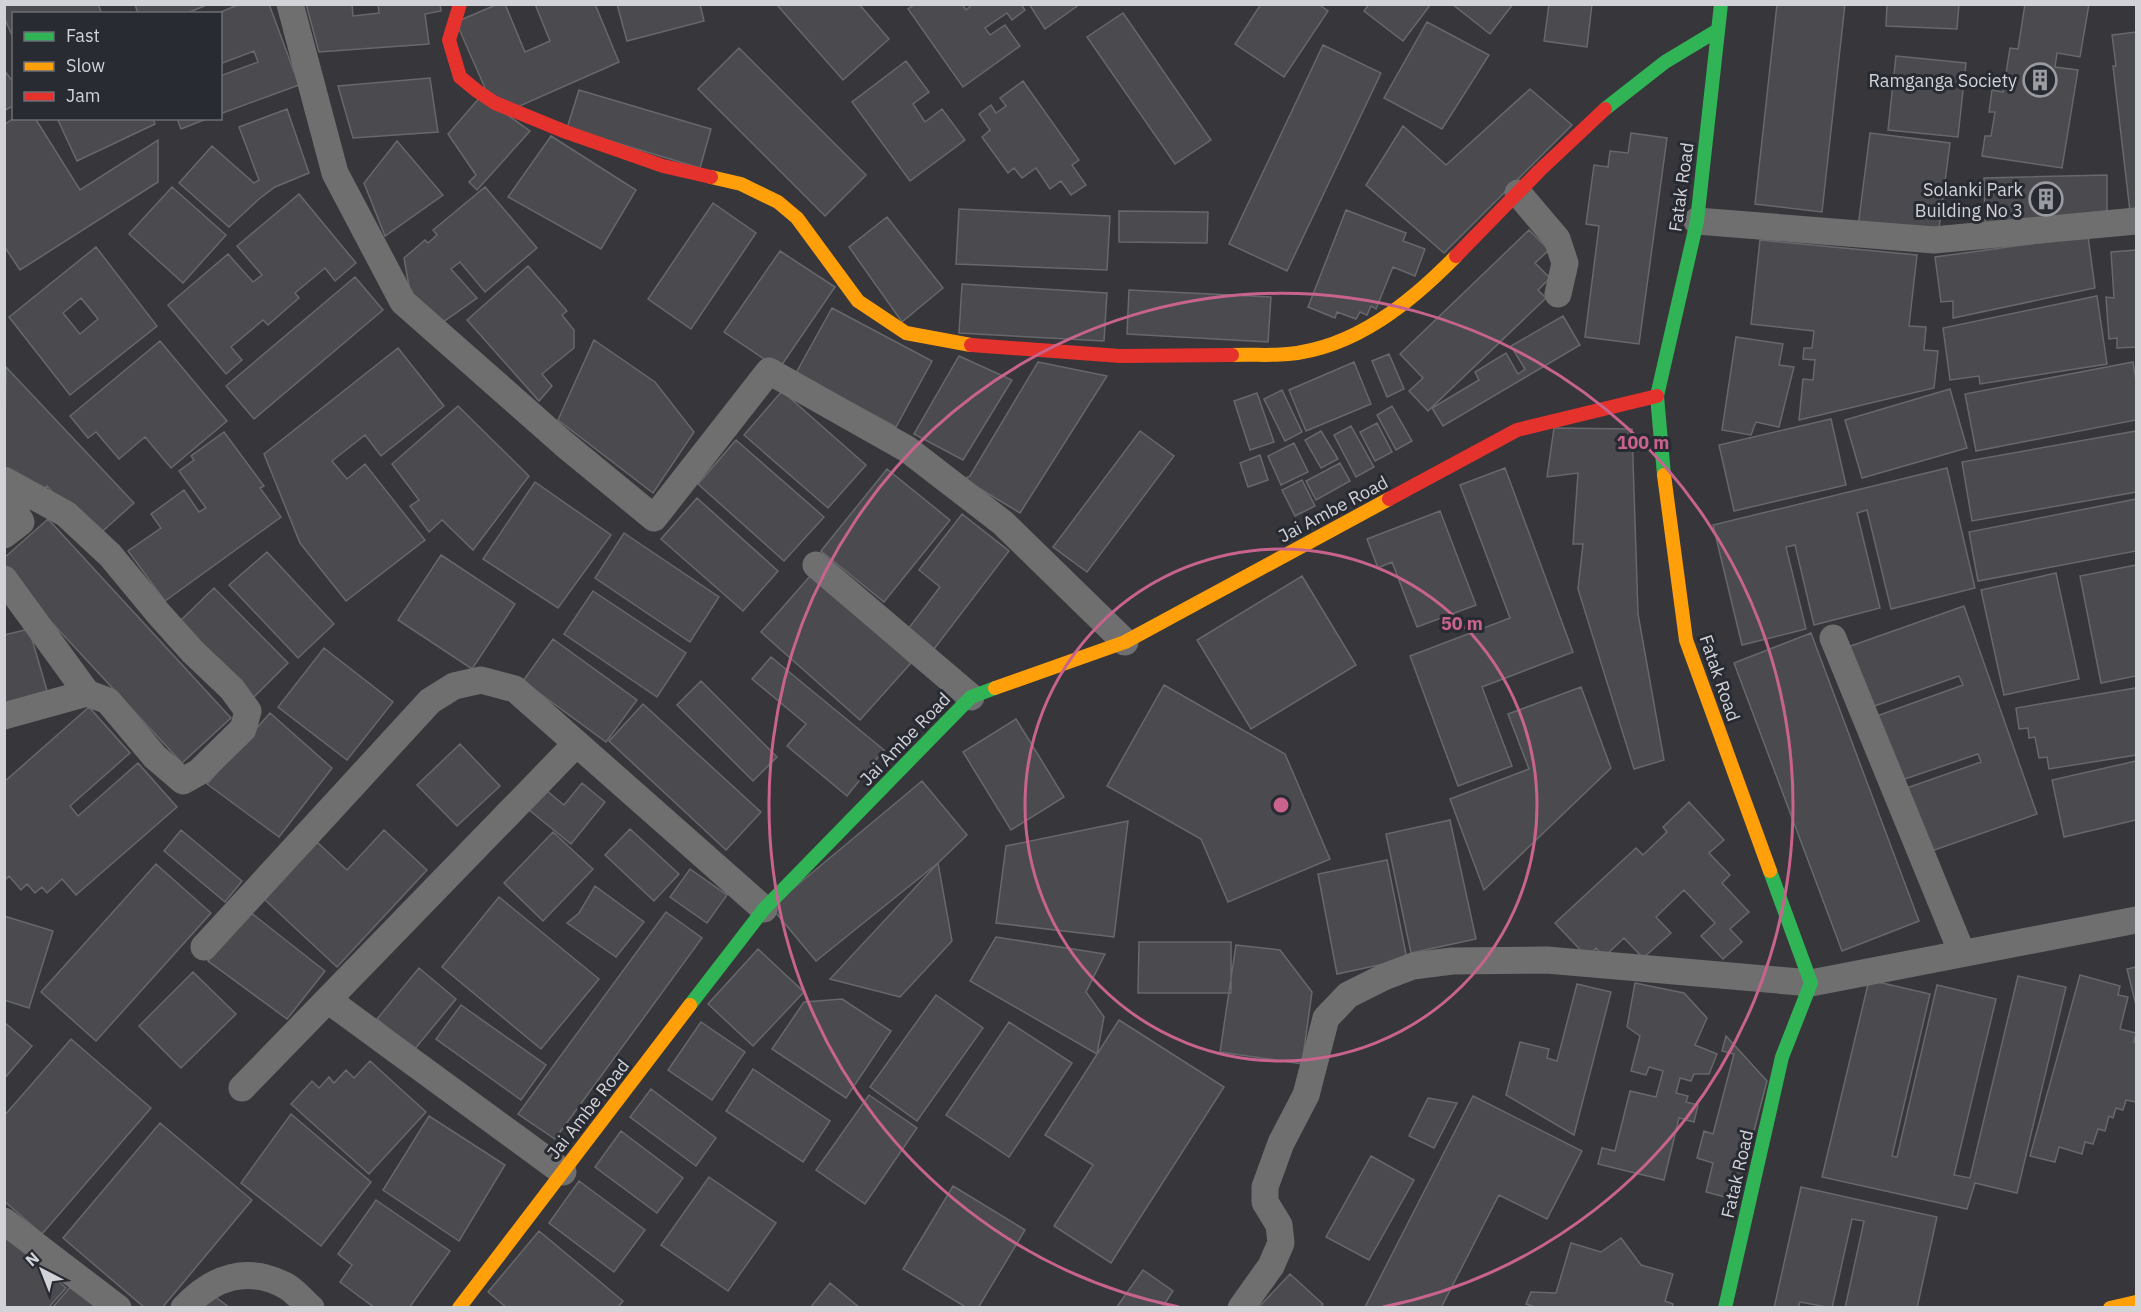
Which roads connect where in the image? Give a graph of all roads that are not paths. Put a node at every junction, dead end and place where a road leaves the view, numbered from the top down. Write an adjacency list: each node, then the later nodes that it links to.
1 (290, 4): 16 (street)
2 (460, 4): 5 (street)
3 (1721, 4): 4 (street, Fatak Road)
4 (1718, 30): 5 (street); 6 (street, Fatak Road)
5 (1518, 193): 8 (street)
6 (1697, 221): 7 (street); 9 (street, Fatak Road)
7 (2136, 221)
8 (1558, 294)
9 (1657, 396): 16 (street, Jai Ambe Road); 25 (street, Fatak Road)
10 (4, 480): 17 (street)
11 (4, 492): 12 (street)
12 (4, 535)
13 (816, 565): 18 (street)
14 (4, 579): 17 (street)
15 (1833, 638): 24 (street)
16 (1125, 642): 18 (street, Jai Ambe Road)
17 (87, 693): 19 (street)
18 (971, 697): 21 (street, Jai Ambe Road)
19 (4, 716)
20 (576, 744): 21 (street); 23 (street); 26 (street)
21 (764, 909): 28 (street, Jai Ambe Road)
22 (2136, 920): 24 (street)
23 (204, 947)
24 (1962, 953): 25 (street)
25 (1811, 983): 35 (street); 36 (street, Fatak Road)
26 (328, 1000): 27 (street); 28 (street)
27 (242, 1088)
28 (563, 1172): 34 (street, Jai Ambe Road)
29 (4, 1221): 31 (street)
30 (2136, 1302): 37 (street)
31 (118, 1308)
32 (184, 1308): 33 (street)
33 (311, 1308)
34 (459, 1308)
35 (1241, 1308)
36 (1725, 1308)
37 (2110, 1308)

